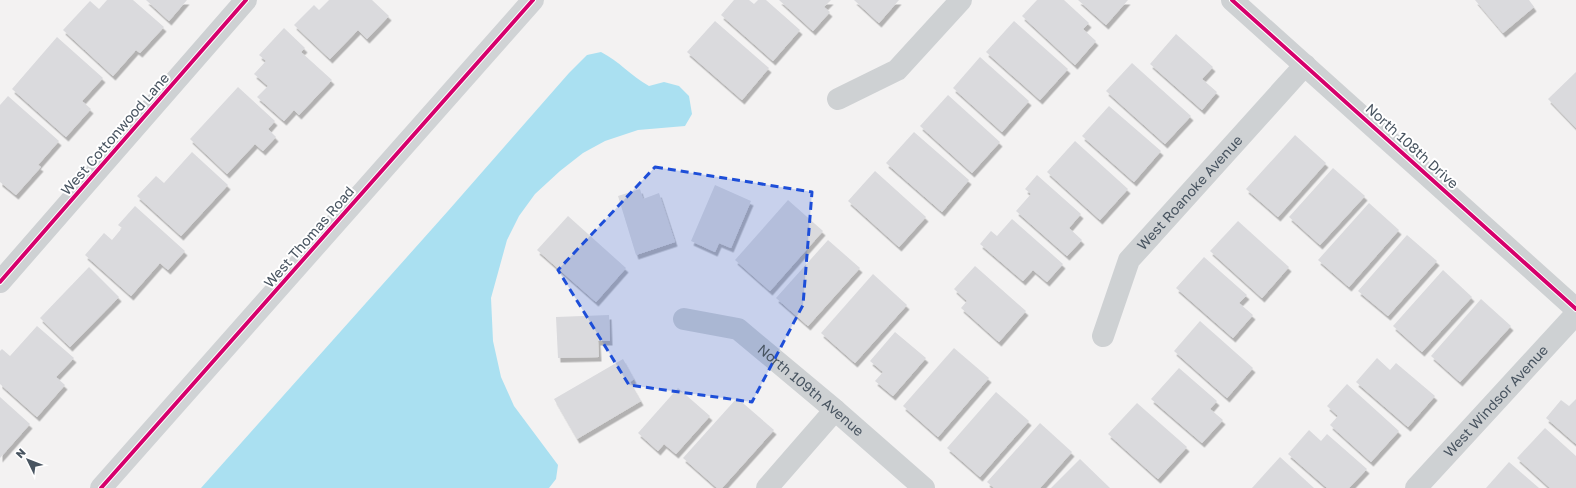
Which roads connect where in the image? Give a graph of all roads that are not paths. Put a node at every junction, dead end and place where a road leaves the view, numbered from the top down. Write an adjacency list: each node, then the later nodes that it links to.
1 (246, 0): 7 (street, West Cottonwood Lane)
2 (533, 0): 13 (main road, West Thomas Road)
3 (961, 0): 6 (street)
4 (1232, 0): 5 (street, North 108th Drive)
5 (1305, 65): 8 (street, North 108th Drive); 11 (street, West Roanoke Avenue)
6 (838, 99)
7 (0, 282)
8 (1576, 309)
9 (1576, 314): 16 (street, West Windsor Avenue)
10 (684, 319): 12 (street, North 109th Avenue)
11 (1103, 336)
12 (835, 410): 14 (street); 15 (street, North 109th Avenue)
13 (101, 488)
14 (767, 488)
15 (924, 488)
16 (1416, 488)

